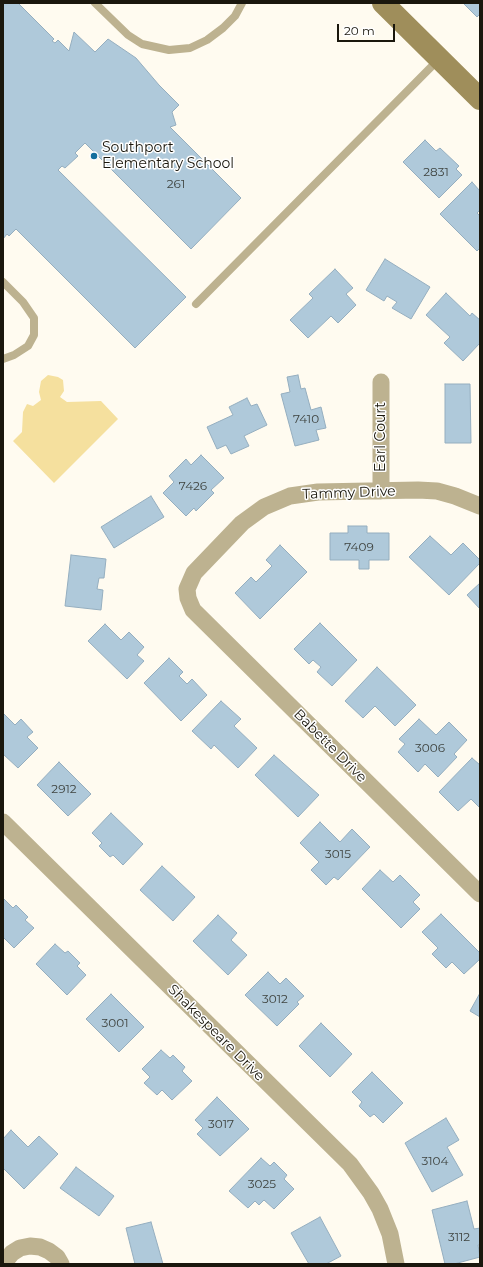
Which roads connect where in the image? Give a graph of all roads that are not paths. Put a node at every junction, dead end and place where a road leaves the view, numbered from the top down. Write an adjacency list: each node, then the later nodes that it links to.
1 (95, 3): 2 (lane)
2 (242, 3)
3 (383, 3): 4 (street)
4 (439, 59): 5 (street); 7 (lane)
5 (480, 99)
6 (3, 282): 8 (lane)
7 (196, 304)
8 (3, 359)
9 (381, 382): 10 (street, Earl Court)
10 (381, 491): 11 (street, Tammy Drive); 12 (street, Tammy Drive)
11 (480, 506)
12 (187, 593): 14 (street, Babette Drive)
13 (3, 822): 17 (street, Shakespeare Drive)
14 (480, 894)
15 (5, 1257): 16 (street)
16 (61, 1264)
17 (396, 1264)

